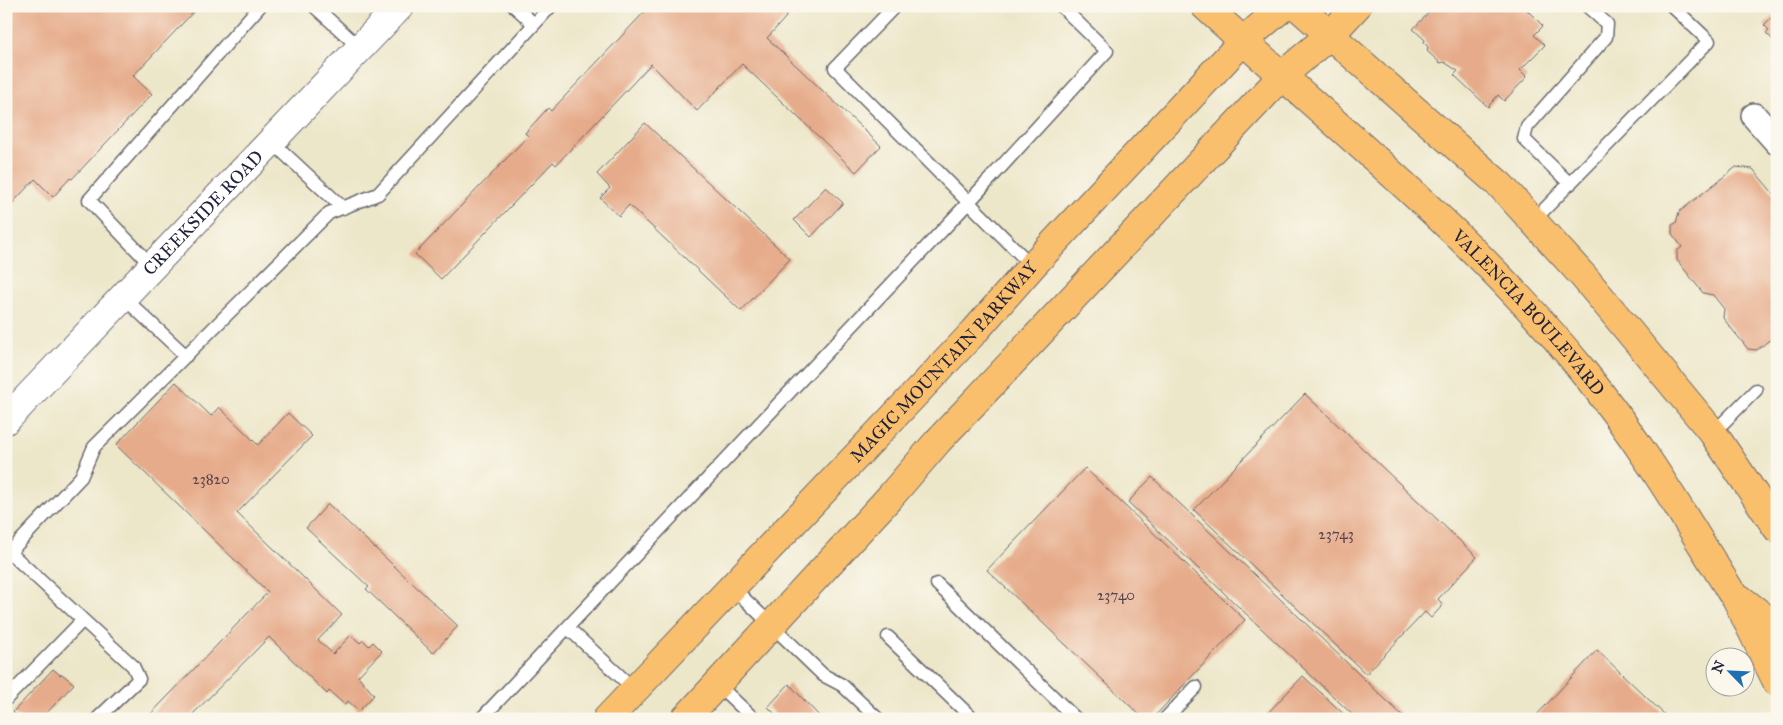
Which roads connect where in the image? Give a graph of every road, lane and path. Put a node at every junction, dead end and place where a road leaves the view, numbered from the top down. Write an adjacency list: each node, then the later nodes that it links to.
1 (260, 6): 26 (lane)
2 (314, 6): 17 (lane)
3 (514, 6): 14 (lane)
4 (550, 6): 14 (lane)
5 (895, 6): 23 (lane)
6 (1061, 6): 23 (lane)
7 (1205, 6): 16 (main road, VALENCIA BOULEVARD)
8 (1284, 6): 16 (main road, MAGIC MOUNTAIN PARKWAY)
9 (1298, 6): 15 (main road)
10 (1357, 6): 15 (main road)
11 (1587, 6): 22 (lane)
12 (1672, 6): 22 (lane)
13 (390, 10): 17 (street, CREEKSIDE ROAD)
14 (534, 24): 24 (lane)
15 (1331, 34): 18 (main road); 25 (main road)
16 (1242, 42): 18 (main road, VALENCIA BOULEVARD); 27 (main road, MAGIC MOUNTAIN PARKWAY)
17 (360, 48): 20 (street, CREEKSIDE ROAD)
18 (1283, 75): 37 (main road, VALENCIA BOULEVARD); 39 (main road)
19 (1754, 116): 21 (street)
20 (272, 140): 24 (lane); 26 (street, CREEKSIDE ROAD)
21 (1777, 142)
22 (1570, 184): 25 (lane)
23 (968, 203): 27 (lane); 41 (lane)
24 (343, 208): 29 (lane)
25 (1533, 221): 32 (main road)
26 (152, 266): 28 (street, CREEKSIDE ROAD)
27 (1032, 266): 36 (main road, MAGIC MOUNTAIN PARKWAY)
28 (123, 297): 29 (lane); 31 (street, CREEKSIDE ROAD)
29 (186, 356): 34 (lane)
30 (1756, 390): 32 (lane)
31 (7, 418)
32 (1713, 432): 33 (main road)
33 (1777, 528)
34 (7, 552): 38 (lane)
35 (937, 584): 55 (lane)
36 (732, 587): 39 (lane); 46 (main road, MAGIC MOUNTAIN PARKWAY)
37 (1735, 596): 40 (main road); 43 (main road, VALENCIA BOULEVARD)
38 (83, 620): 47 (lane); 48 (lane)
39 (771, 625): 44 (main road); 53 (lane)
40 (1777, 626)
41 (568, 628): 46 (lane); 49 (lane)
42 (888, 638): 54 (lane)
43 (1777, 682)
44 (717, 684): 51 (main road); 52 (lane)
45 (1196, 687): 56 (lane)
46 (634, 690): 50 (main road, MAGIC MOUNTAIN PARKWAY)
47 (6, 699)
48 (97, 719)
49 (481, 719)
50 (607, 719)
51 (685, 719)
52 (754, 719)
53 (878, 719)
54 (973, 719)
55 (1076, 719)
56 (1166, 719)

